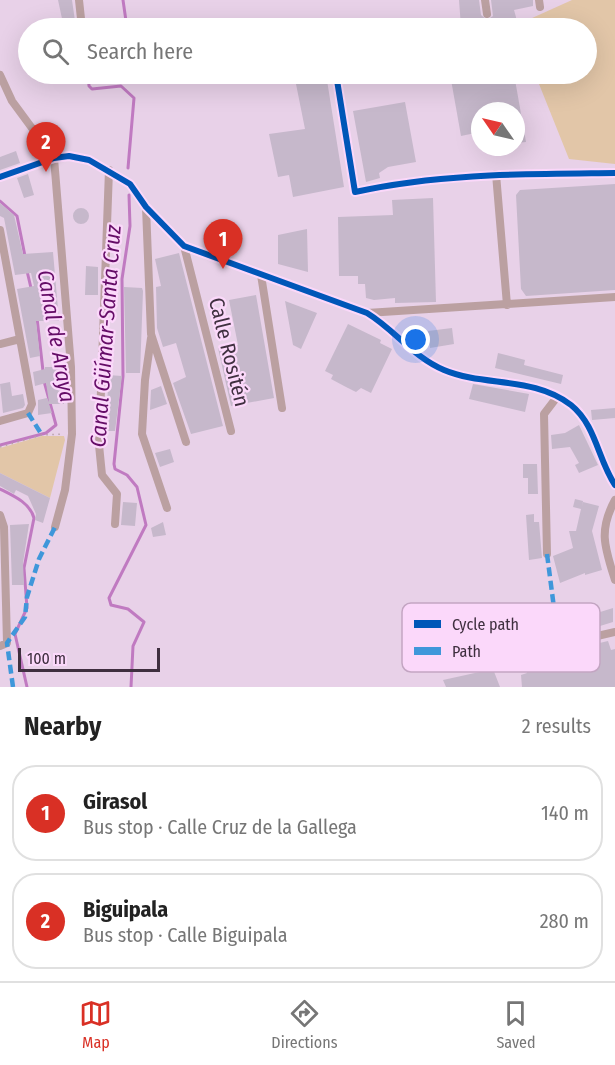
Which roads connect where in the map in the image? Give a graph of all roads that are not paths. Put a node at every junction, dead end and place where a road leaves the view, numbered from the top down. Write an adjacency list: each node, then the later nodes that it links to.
1 (78, 0): 4 (street)
2 (486, 0): 3 (street)
3 (487, 14)
4 (81, 18)
5 (0, 75): 7 (street)
6 (338, 84): 9 (street)
7 (54, 158): 8 (street); 11 (street); 32 (street)
8 (109, 170): 12 (street); 31 (street)
9 (496, 174): 10 (street); 17 (street)
10 (615, 174)
11 (0, 177)
12 (146, 207): 14 (street); 19 (street)
13 (0, 230): 20 (street)
14 (184, 246): 15 (street); 25 (street, Calle Rositén)
15 (261, 275): 18 (street); 23 (street)
16 (615, 297): 17 (street)
17 (507, 305): 18 (street)
18 (367, 313): 22 (street)
19 (151, 334): 26 (street); 29 (street)
20 (20, 339): 21 (street); 24 (street)
21 (0, 344)
22 (557, 397): 27 (street); 33 (street)
23 (282, 408)
24 (0, 421)
25 (231, 431)
26 (186, 441)
27 (615, 485)
28 (615, 500): 34 (street)
29 (167, 508)
30 (0, 515): 37 (street)
31 (115, 524)
32 (55, 527)
33 (547, 554)
34 (615, 580)
35 (615, 632): 36 (street)
36 (600, 635)
37 (3, 644)

